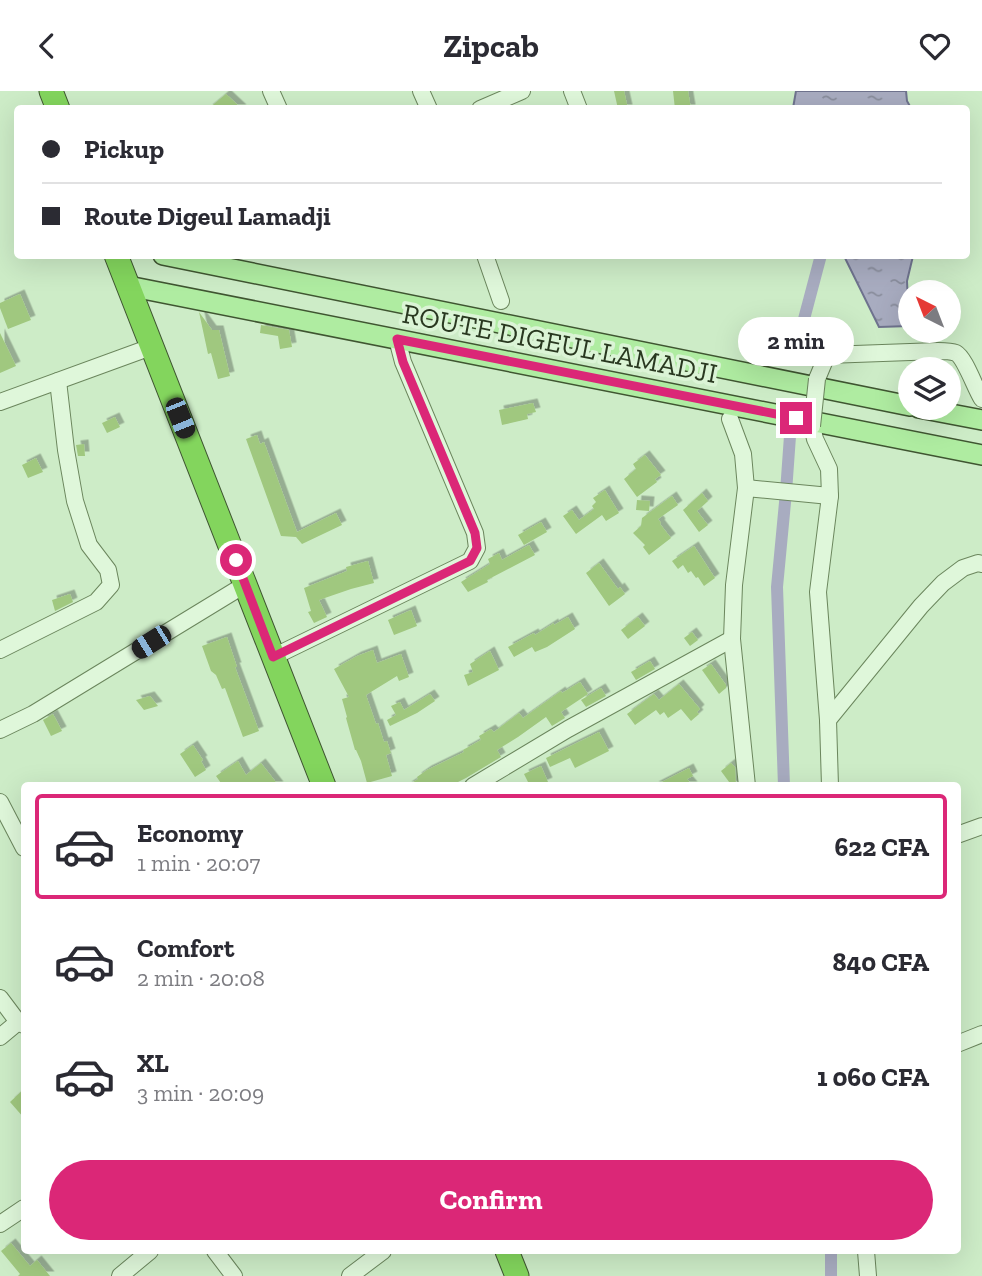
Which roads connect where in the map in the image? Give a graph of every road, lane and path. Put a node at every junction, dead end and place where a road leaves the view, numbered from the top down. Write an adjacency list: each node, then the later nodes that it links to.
1 (522, 91): 2 (street)
2 (489, 105)
3 (118, 259): 6 (highway)
4 (183, 259): 13 (main road, ROUTE DIGEUL LAMADJI)
5 (486, 259): 7 (street)
6 (128, 286): 8 (main road, ROUTE DIGEUL LAMADJI); 9 (highway)
7 (501, 301)
8 (397, 339): 17 (main road, ROUTE DIGEUL LAMADJI); 24 (street)
9 (151, 347): 10 (street); 21 (highway)
10 (58, 381): 12 (street); 23 (street)
11 (982, 399): 19 (street, bridge)
12 (0, 402)
13 (898, 404)
14 (961, 416): 16 (main road)
15 (730, 419): 18 (street)
16 (982, 420)
17 (982, 455)
18 (746, 488): 19 (street); 22 (street)
19 (830, 496): 25 (street)
20 (982, 564): 25 (street)
21 (246, 584): 24 (highway); 26 (street)
22 (732, 639): 28 (street); 29 (street)
23 (0, 650)
24 (273, 657): 27 (highway)
25 (828, 720): 30 (street)
26 (0, 730)
27 (322, 782)
28 (480, 782)
29 (747, 782)
30 (830, 782)
31 (0, 802): 34 (street)
32 (982, 826): 33 (street)
33 (961, 834)
34 (21, 842)
35 (0, 998): 36 (street)
36 (21, 1023): 38 (street)
37 (982, 1034): 39 (street)
38 (0, 1037)
39 (961, 1042)
40 (21, 1210): 41 (street)
41 (0, 1224)
42 (146, 1254): 47 (street)
43 (217, 1254): 48 (street)
44 (379, 1254): 49 (street)
45 (508, 1254): 50 (highway)
46 (866, 1254): 51 (street)
47 (120, 1276)
48 (234, 1276)
49 (349, 1276)
50 (517, 1276)
51 (868, 1276)

